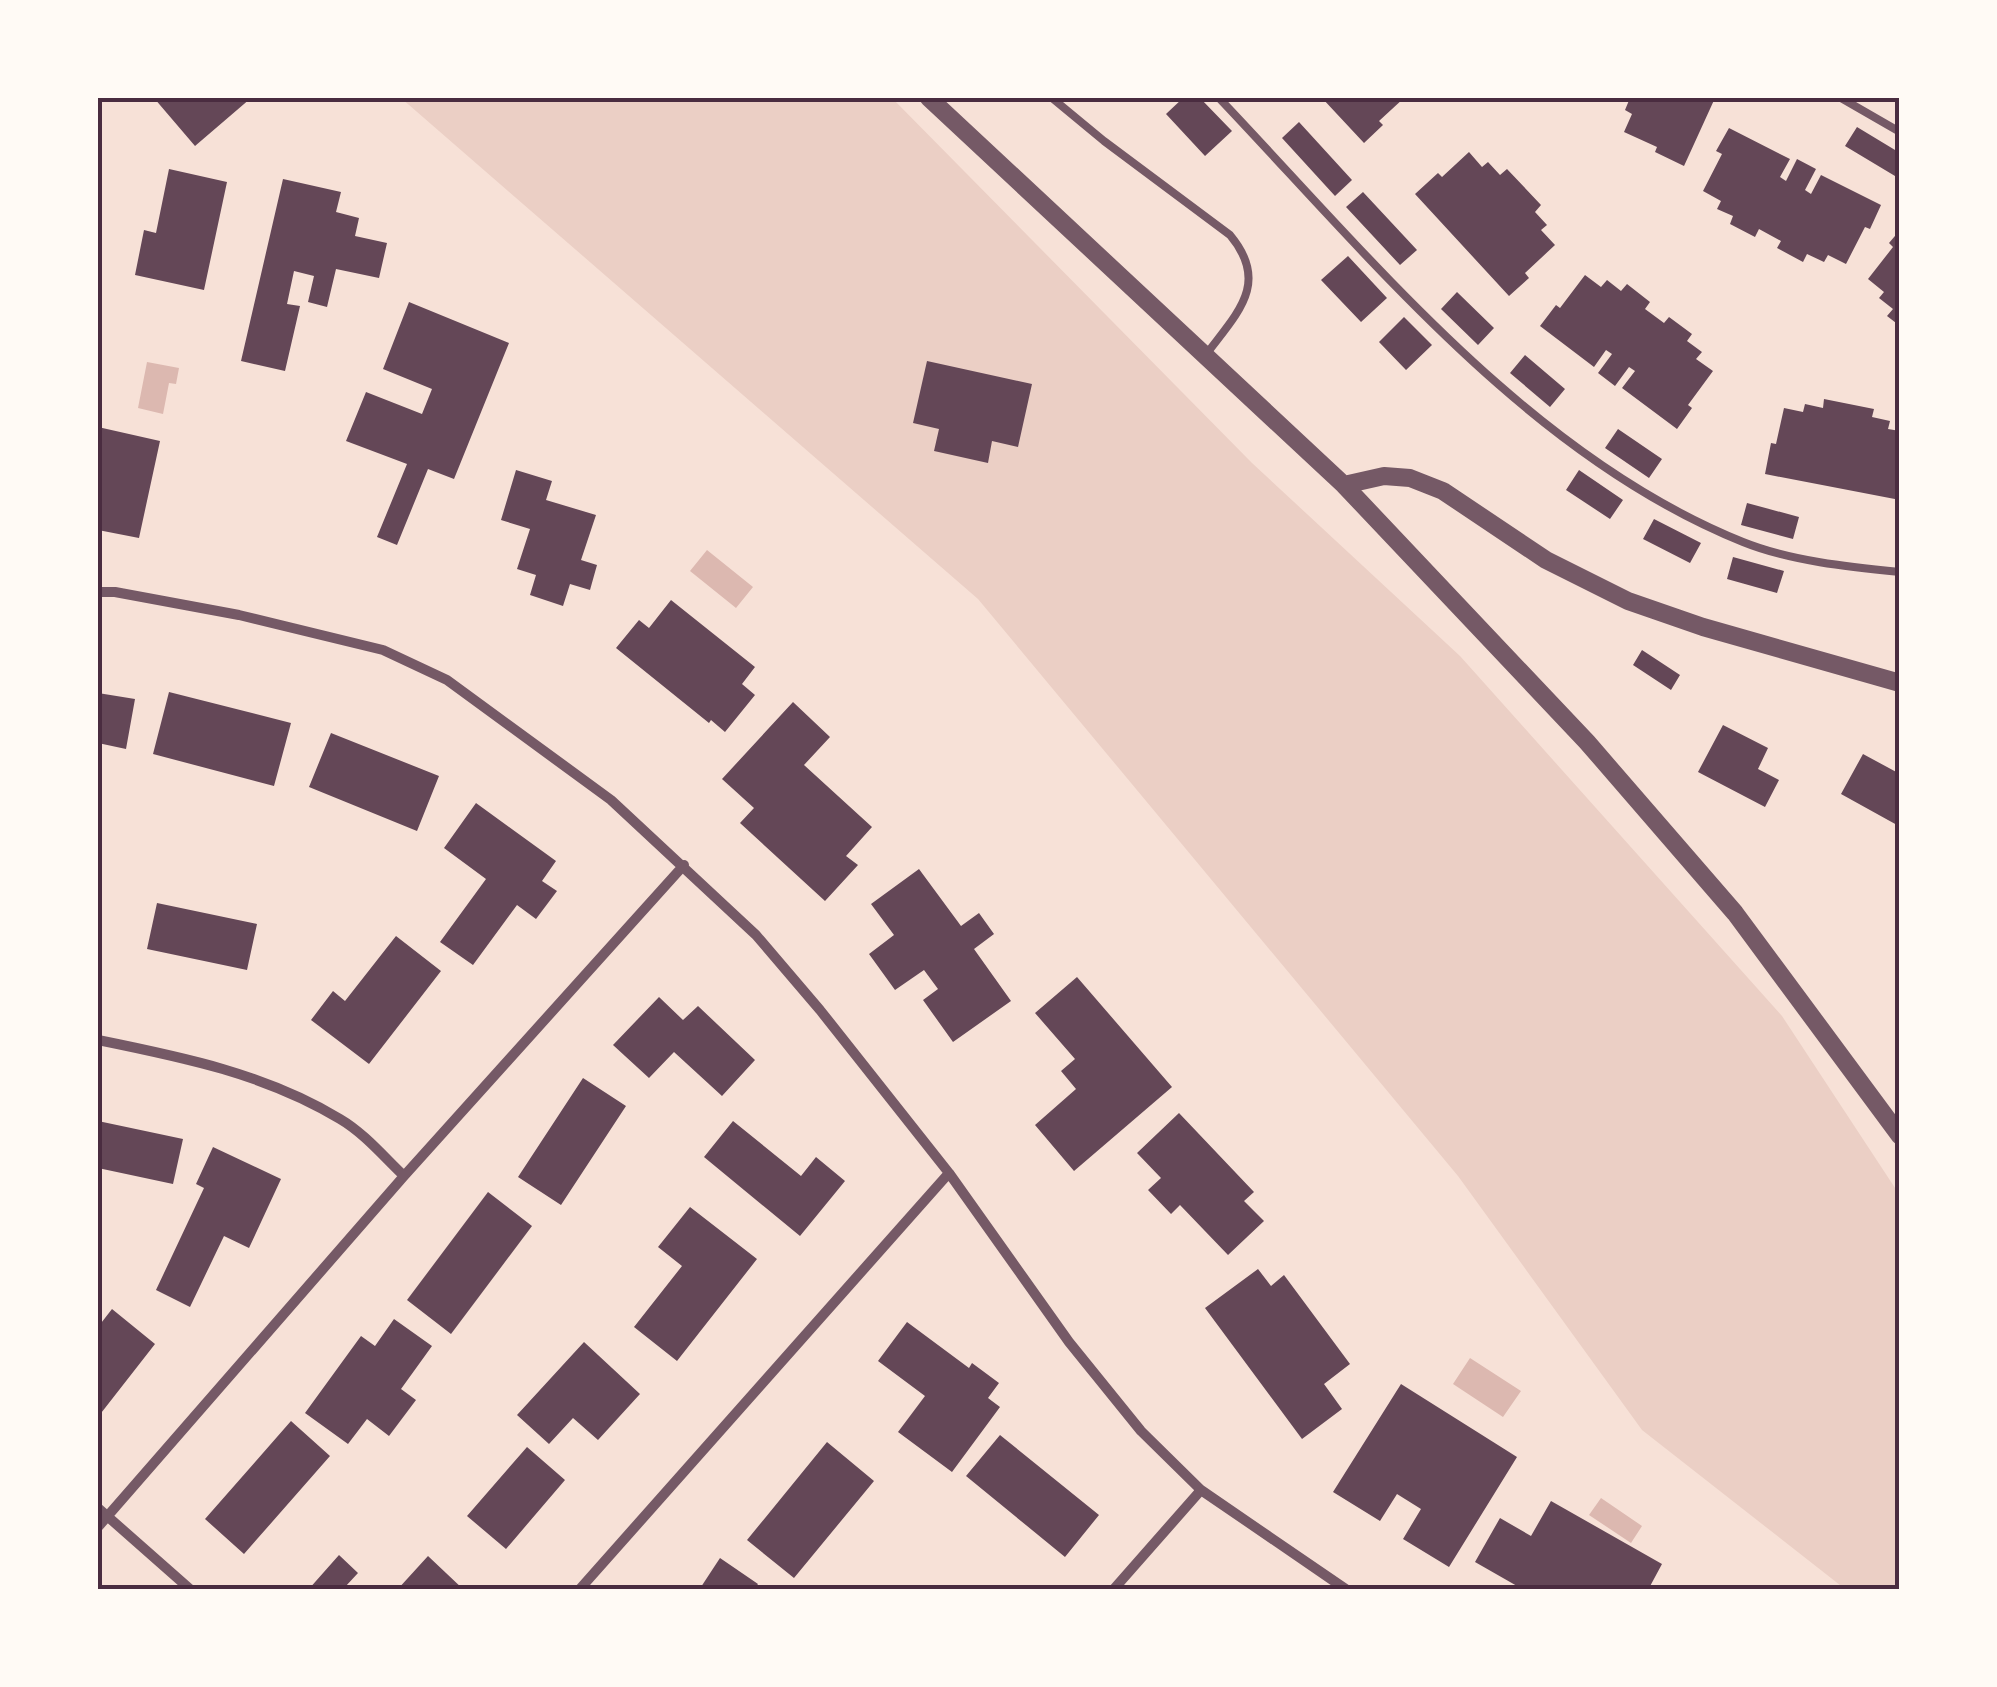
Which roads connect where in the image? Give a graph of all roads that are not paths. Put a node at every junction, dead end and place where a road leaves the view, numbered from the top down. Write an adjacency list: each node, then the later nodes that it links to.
1 (930, 98): 6 (street)
2 (1052, 98): 6 (lane)
3 (1219, 98): 8 (lane)
4 (1841, 98): 5 (lane)
5 (1900, 132)
6 (1205, 356): 7 (street)
7 (1344, 485): 10 (street); 13 (street)
8 (1900, 572)
9 (98, 592): 11 (street)
10 (1900, 683)
11 (684, 865): 14 (street); 15 (street)
12 (98, 1040): 15 (street)
13 (1900, 1136)
14 (949, 1173): 16 (street); 21 (street)
15 (404, 1176): 18 (street)
16 (1201, 1490): 22 (street); 23 (street)
17 (98, 1508): 18 (street)
18 (108, 1515): 19 (street); 20 (street)
19 (98, 1527)
20 (191, 1590)
21 (579, 1590)
22 (1113, 1590)
23 (1347, 1590)

